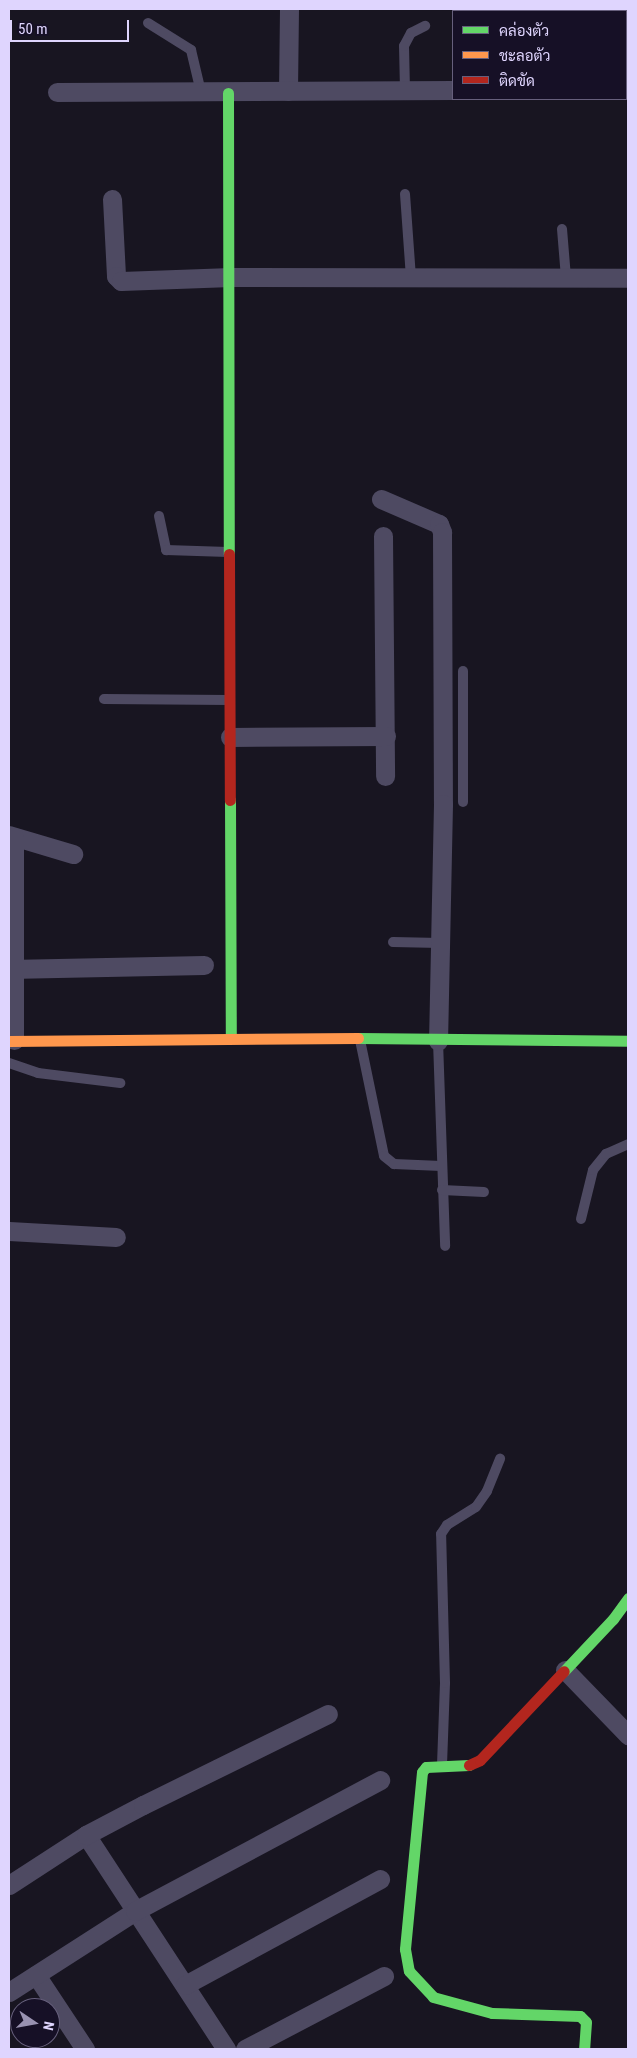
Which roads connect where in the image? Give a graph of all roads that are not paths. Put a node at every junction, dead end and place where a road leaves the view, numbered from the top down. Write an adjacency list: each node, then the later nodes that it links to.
1 (288, 9): 6 (street)
2 (148, 23): 8 (lane)
3 (425, 26): 4 (lane)
4 (404, 90): 5 (street); 6 (street)
5 (452, 90)
6 (288, 91): 9 (street)
7 (57, 92): 8 (street)
8 (201, 92): 9 (street)
9 (228, 93): 13 (street)
10 (405, 194): 14 (lane)
11 (112, 199): 13 (street)
12 (562, 229): 15 (lane)
13 (231, 277): 14 (street); 20 (street)
14 (411, 278): 15 (street)
15 (566, 278): 16 (street)
16 (628, 278)
17 (381, 499): 26 (street)
18 (159, 516): 20 (lane)
19 (383, 536): 24 (street)
20 (228, 552): 23 (street)
21 (463, 671): 27 (lane)
22 (104, 699): 23 (lane)
23 (230, 700): 25 (street)
24 (386, 736): 25 (street); 28 (street)
25 (230, 737): 36 (street)
26 (443, 758): 27 (lane); 33 (street)
27 (463, 758): 29 (lane)
28 (385, 776)
29 (463, 802)
30 (12, 836): 31 (street); 35 (street)
31 (73, 854)
32 (393, 942): 33 (lane)
33 (440, 943): 39 (street)
34 (204, 965): 35 (street)
35 (11, 969): 37 (street)
36 (231, 1037): 37 (street); 38 (street)
37 (11, 1040)
38 (360, 1040): 39 (street); 44 (lane)
39 (438, 1041): 40 (street); 44 (lane)
40 (628, 1041)
41 (9, 1063): 42 (lane)
42 (120, 1083)
43 (628, 1144): 47 (lane)
44 (441, 1166): 45 (lane)
45 (442, 1190): 46 (lane); 50 (lane)
46 (484, 1192)
47 (581, 1219)
48 (9, 1231): 49 (street)
49 (116, 1237)
50 (445, 1246)
51 (500, 1458): 56 (lane)
52 (628, 1598): 53 (street)
53 (565, 1670): 55 (street); 56 (street)
54 (328, 1714): 58 (street)
55 (628, 1735)
56 (442, 1765): 69 (street)
57 (380, 1780): 61 (street)
58 (86, 1835): 60 (street); 61 (street)
59 (380, 1878): 64 (street)
60 (9, 1885)
61 (134, 1911): 62 (street); 64 (street)
62 (36, 1975): 65 (street); 66 (street)
63 (384, 1976): 68 (street)
64 (185, 1985): 67 (street)
65 (9, 1992)
66 (85, 2049)
67 (226, 2049)
68 (246, 2049)
69 (584, 2049)

